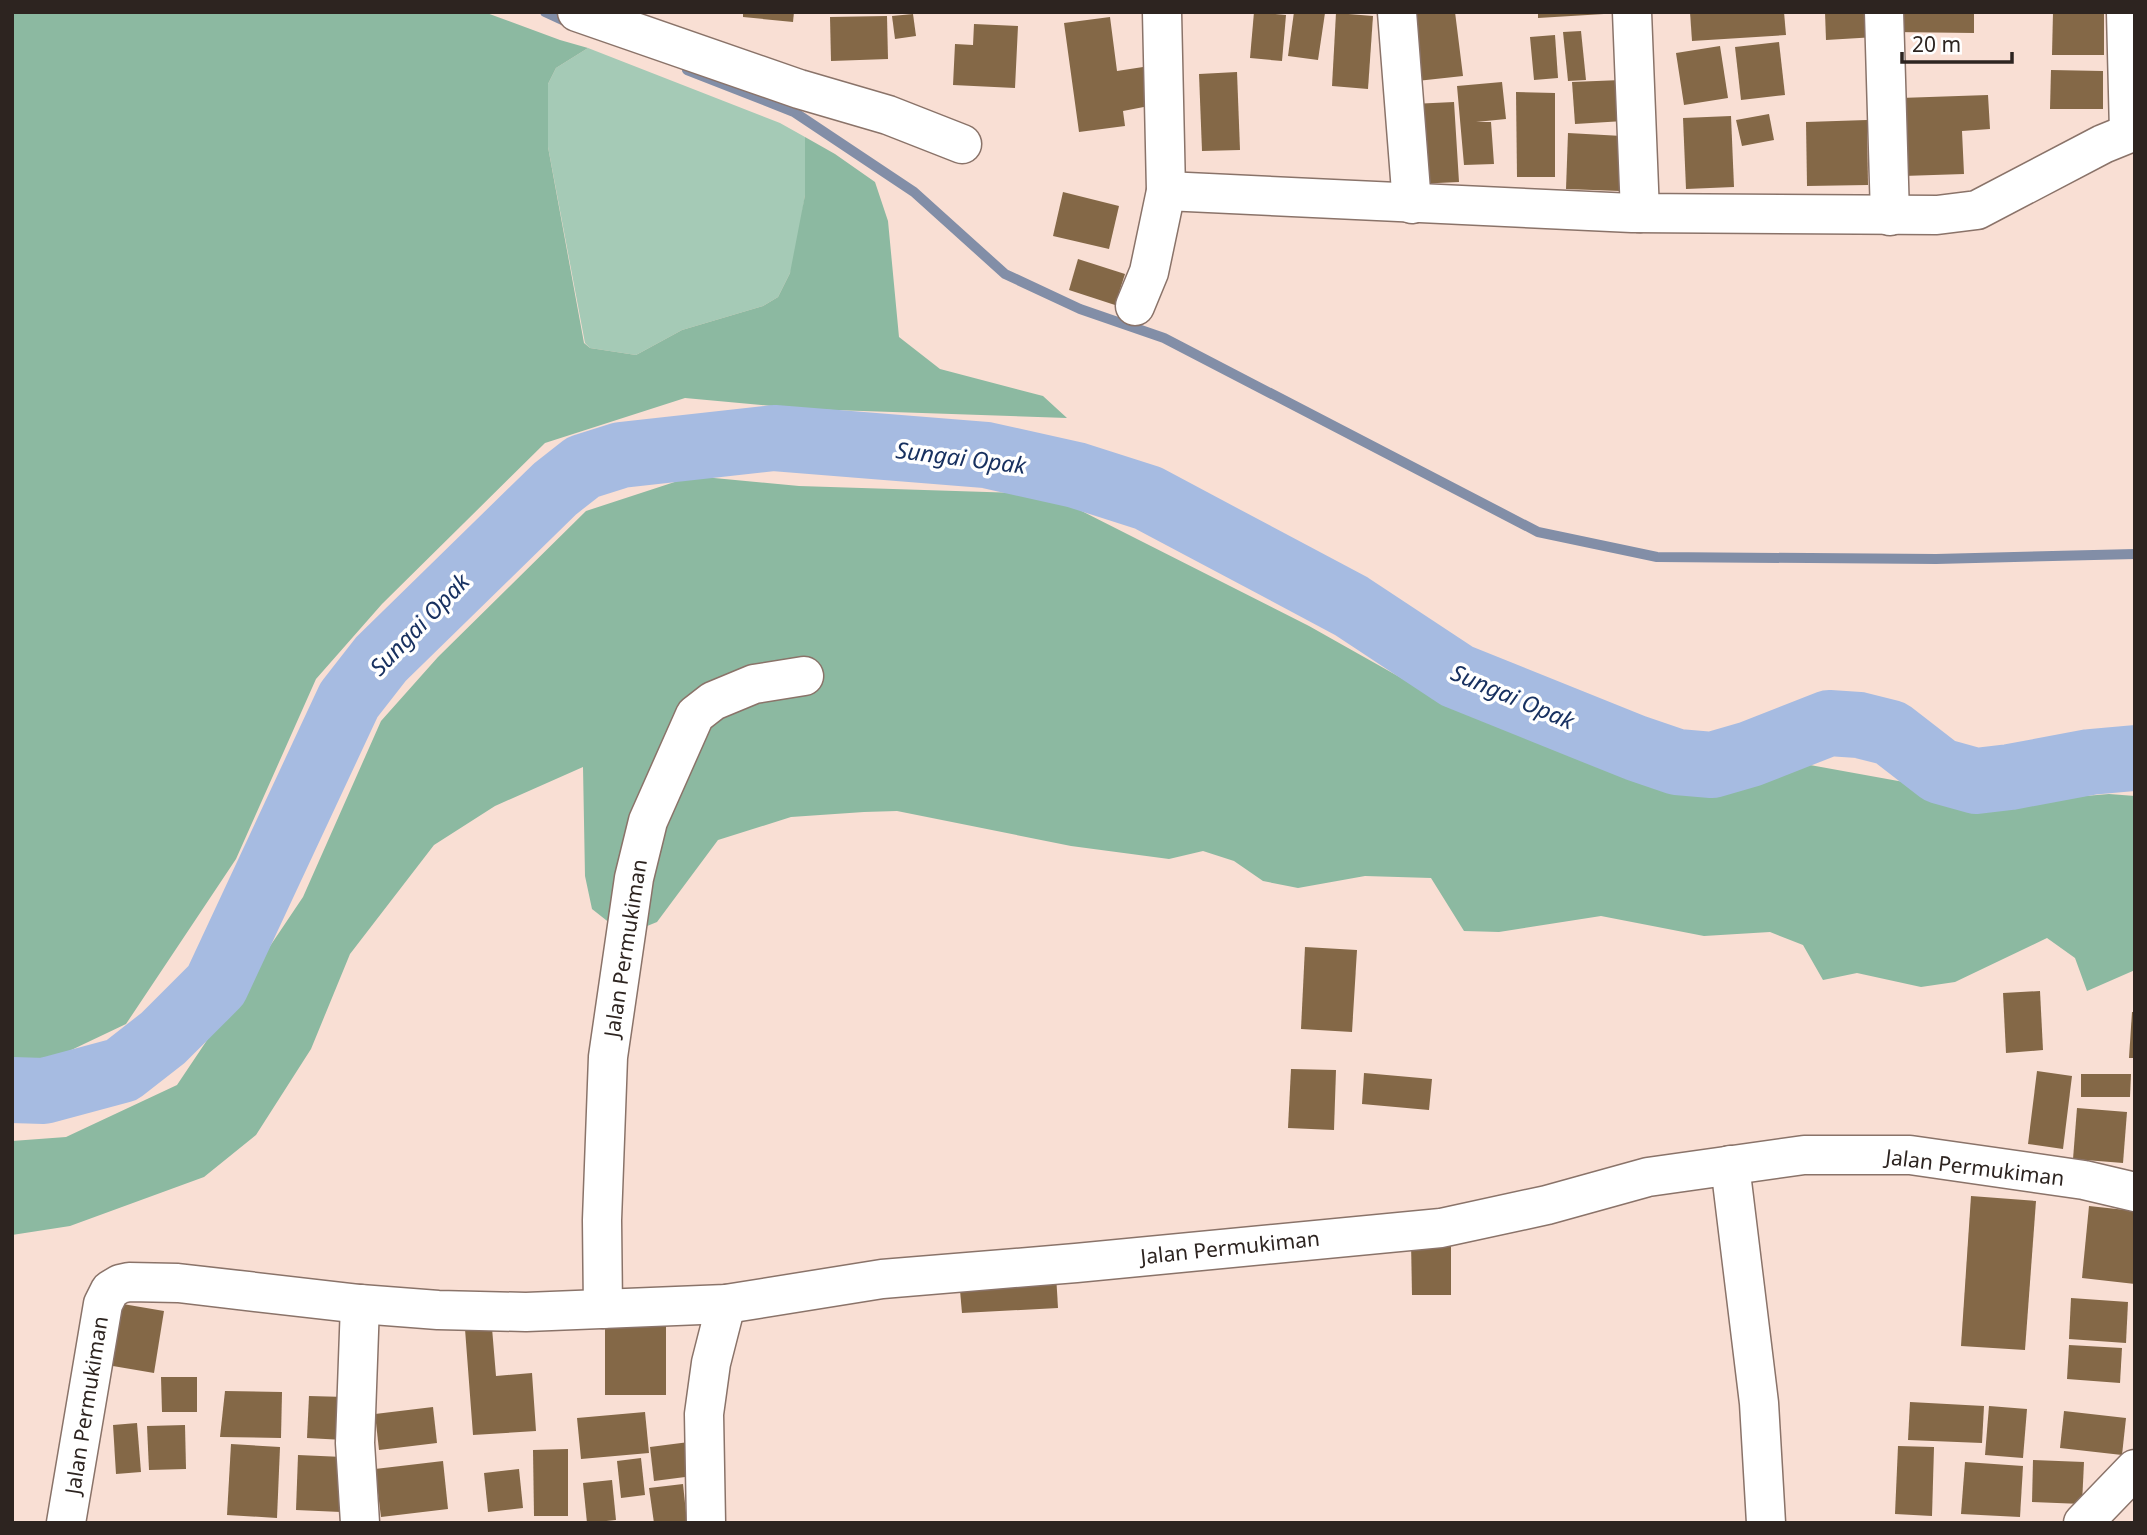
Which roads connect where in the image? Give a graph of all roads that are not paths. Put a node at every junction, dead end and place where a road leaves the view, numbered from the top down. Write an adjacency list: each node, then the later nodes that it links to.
1 (578, 12): 8 (street)
2 (1162, 12): 9 (street)
3 (1397, 12): 10 (street)
4 (1632, 12): 11 (street)
5 (1884, 12): 12 (street)
6 (2126, 12): 7 (street)
7 (2132, 132): 12 (street)
8 (962, 144)
9 (1166, 191): 10 (street); 13 (street)
10 (1412, 204): 11 (street)
11 (1640, 213): 12 (street)
12 (1890, 216)
13 (1135, 306)
14 (804, 676): 19 (street, Jalan Permukiman)
15 (1730, 1165): 16 (street, Jalan Permukiman); 18 (street, Jalan Permukiman); 24 (street)
16 (2135, 1192)
17 (360, 1304): 19 (street, Jalan Permukiman); 21 (street, Jalan Permukiman); 22 (street)
18 (726, 1304): 19 (street, Jalan Permukiman); 23 (street)
19 (603, 1309)
20 (2135, 1469): 25 (street)
21 (66, 1523)
22 (360, 1523)
23 (706, 1523)
24 (1766, 1523)
25 (2083, 1523)

